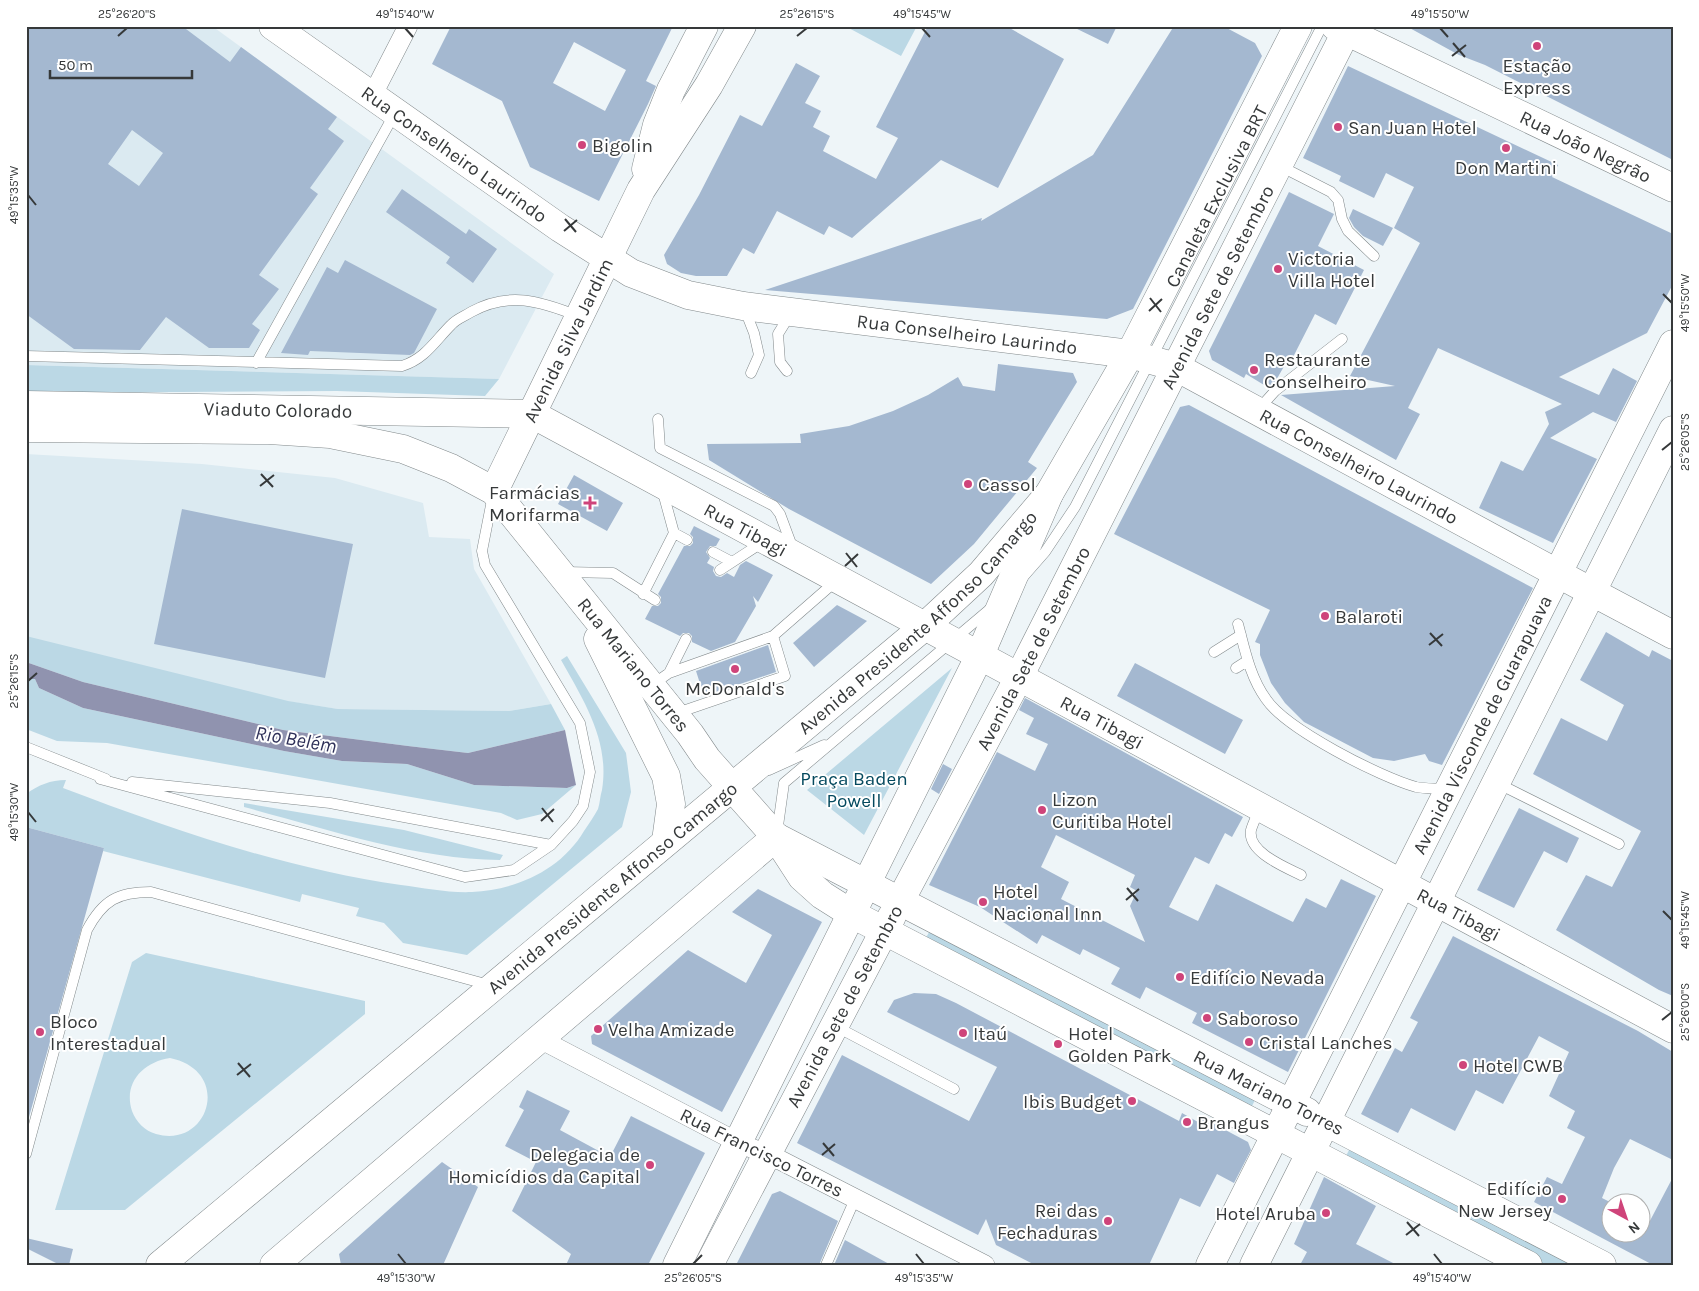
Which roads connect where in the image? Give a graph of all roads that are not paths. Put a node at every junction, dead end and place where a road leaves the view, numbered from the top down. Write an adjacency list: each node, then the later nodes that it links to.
1 (273, 26): 7 (main road, Rua Conselheiro Laurindo)
2 (408, 26): 7 (street)
3 (704, 26): 11 (main road, Avenida Silva Jardim)
4 (742, 26): 11 (main road, Avenida Silva Jardim)
5 (1298, 26): 20 (main road, Avenida Sete de Setembro)
6 (1338, 28): 9 (main road, Avenida Sete de Setembro); 10 (main road, Rua João Negrão); 20 (lane, Canaleta Exclusiva BRT)
7 (372, 96): 8 (main road, Rua Conselheiro Laurindo)
8 (395, 113): 13 (main road, Rua Conselheiro Laurindo); 21 (lane)
9 (1278, 165): 12 (lane); 20 (main road, Avenida Sete de Setembro)
10 (1673, 188)
11 (641, 190): 13 (main road, Avenida Silva Jardim)
12 (1374, 256)
13 (607, 259): 14 (main road, Rua Conselheiro Laurindo); 16 (main road, Avenida Silva Jardim)
14 (743, 306): 15 (main road, Rua Conselheiro Laurindo); 23 (lane)
15 (791, 313): 20 (main road, Rua Conselheiro Laurindo); 22 (lane)
16 (579, 316): 21 (lane); 26 (main road, Avenida Silva Jardim)
17 (1342, 339): 25 (lane)
18 (1673, 344): 41 (main road, Avenida Visconde de Guarapuava)
19 (26, 356): 21 (lane)
20 (1152, 360): 25 (main road, Rua Conselheiro Laurindo); 33 (main road, Avenida Sete de Setembro); 46 (lane, Canaleta Exclusiva BRT); 57 (main road, Avenida Sete de Setembro)
21 (256, 363)
22 (787, 371)
23 (751, 373)
24 (26, 405): 27 (main road, Viaduto Colorado)
25 (1257, 411): 41 (main road, Rua Conselheiro Laurindo)
26 (532, 414): 27 (main road, Viaduto Colorado); 31 (main road, Rua Tibagi); 32 (main road, Avenida Silva Jardim)
27 (62, 417): 29 (main road, Viaduto Colorado); 32 (main road, Viaduto Colorado)
28 (658, 419): 38 (lane)
29 (26, 428)
30 (1673, 430): 44 (main road, Avenida Visconde de Guarapuava)
31 (660, 483): 34 (lane); 36 (main road, Rua Tibagi)
32 (494, 492): 42 (main road, Rua Mariano Torres); 72 (lane)
33 (1049, 494): 46 (main road, Avenida Sete de Setembro); 48 (main road, Avenida Presidente Affonso Camargo)
34 (674, 533): 35 (lane); 45 (lane)
35 (687, 540)
36 (766, 540): 38 (main road, Rua Tibagi); 39 (lane)
37 (713, 552): 39 (lane)
38 (795, 556): 43 (main road, Rua Tibagi)
39 (732, 562): 40 (lane)
40 (720, 570)
41 (1557, 573): 44 (main road, Rua Conselheiro Laurindo); 63 (main road, Avenida Visconde de Guarapuava)
42 (565, 579): 45 (lane); 58 (main road, Rua Mariano Torres); 70 (main road)
43 (838, 579): 48 (main road, Rua Tibagi); 49 (lane)
44 (1592, 592): 50 (main road, Rua Conselheiro Laurindo); 60 (main road, Avenida Visconde de Guarapuava)
45 (643, 594): 47 (lane)
46 (1003, 597): 52 (lane, Canaleta Exclusiva BRT); 54 (main road, Avenida Sete de Setembro)
47 (655, 600)
48 (925, 626): 52 (main road, Rua Tibagi); 66 (main road, Avenida Presidente Affonso Camargo)
49 (773, 636): 58 (lane); 59 (lane)
50 (1673, 636)
51 (686, 640): 58 (lane)
52 (954, 642): 54 (main road, Rua Tibagi); 61 (lane, Canaleta Exclusiva BRT)
53 (1214, 652): 55 (lane)
54 (980, 655): 57 (main road, Rua Tibagi); 75 (main road, Avenida Sete de Setembro)
55 (1247, 661): 56 (lane); 67 (lane)
56 (1236, 668)
57 (1019, 677): 68 (main road, Rua Tibagi); 76 (main road, Avenida Sete de Setembro)
58 (660, 679): 59 (main road, Rua Mariano Torres)
59 (673, 714): 66 (main road, Rua Mariano Torres)
60 (1526, 724): 63 (main road); 65 (main road, Avenida Visconde de Guarapuava)
61 (834, 741): 66 (lane, Canaleta Exclusiva BRT); 69 (lane, Canaleta Exclusiva BRT)
62 (26, 746): 64 (lane)
63 (1468, 751): 67 (main road, Avenida Visconde de Guarapuava)
64 (100, 779): 72 (lane); 72 (lane)
65 (1496, 783): 71 (lane); 77 (main road, Avenida Visconde de Guarapuava)
66 (731, 786): 69 (main road, Rua Mariano Torres); 70 (main road, Avenida Presidente Affonso Camargo)
67 (1449, 789): 74 (main road, Avenida Visconde de Guarapuava)
68 (1260, 807): 73 (lane); 74 (main road, Rua Tibagi)
69 (776, 837): 75 (main road, Rua Mariano Torres); 78 (main road, Rua Mariano Torres); 85 (main road)
70 (666, 841): 81 (main road, Avenida Presidente Affonso Camargo)
71 (1619, 844)
72 (551, 845)
73 (1301, 875)
74 (1401, 883): 77 (main road, Rua Tibagi); 80 (main road, Avenida Visconde de Guarapuava)
75 (866, 884): 76 (main road, Rua Mariano Torres); 78 (main road, Avenida Sete de Setembro)
76 (904, 894): 79 (main road, Avenida Sete de Setembro); 87 (main road, Rua Mariano Torres)
77 (1436, 902): 82 (main road, Avenida Visconde de Guarapuava); 84 (main road, Rua Tibagi)
78 (852, 914): 79 (main road, Rua Mariano Torres); 90 (main road, Avenida Sete de Setembro)
79 (884, 931): 83 (main road, Avenida Sete de Setembro); 89 (main road, Rua Mariano Torres)
80 (1374, 939): 82 (main road); 87 (main road, Avenida Visconde de Guarapuava)
81 (493, 986): 93 (lane); 96 (main road, Avenida Presidente Affonso Camargo)
82 (1384, 1005): 88 (main road, Avenida Visconde de Guarapuava)
83 (834, 1025): 86 (lane); 92 (main road, Avenida Sete de Setembro)
84 (1673, 1029)
85 (540, 1039): 90 (street, Rua Francisco Torres); 97 (main road)
86 (954, 1089)
87 (1291, 1104): 88 (main road, Rua Mariano Torres); 89 (main road, Avenida Visconde de Guarapuava)
88 (1326, 1122): 91 (main road, Avenida Visconde de Guarapuava); 104 (main road, Rua Mariano Torres)
89 (1276, 1134): 91 (main road, Rua Mariano Torres); 102 (main road, Avenida Visconde de Guarapuava)
90 (739, 1142): 92 (street, Rua Francisco Torres); 98 (main road, Avenida Sete de Setembro)
91 (1310, 1152): 95 (main road, Avenida Visconde de Guarapuava); 103 (main road, Rua Mariano Torres)
92 (766, 1153): 94 (street, Rua Francisco Torres); 99 (main road, Avenida Sete de Setembro)
93 (26, 1154)
94 (855, 1199): 100 (lane); 101 (street, Rua Francisco Torres)
95 (1251, 1261)
96 (160, 1265)
97 (274, 1265)
98 (677, 1265)
99 (709, 1265)
100 (826, 1265)
101 (985, 1265)
102 (1210, 1265)
103 (1528, 1265)
104 (1602, 1265)

